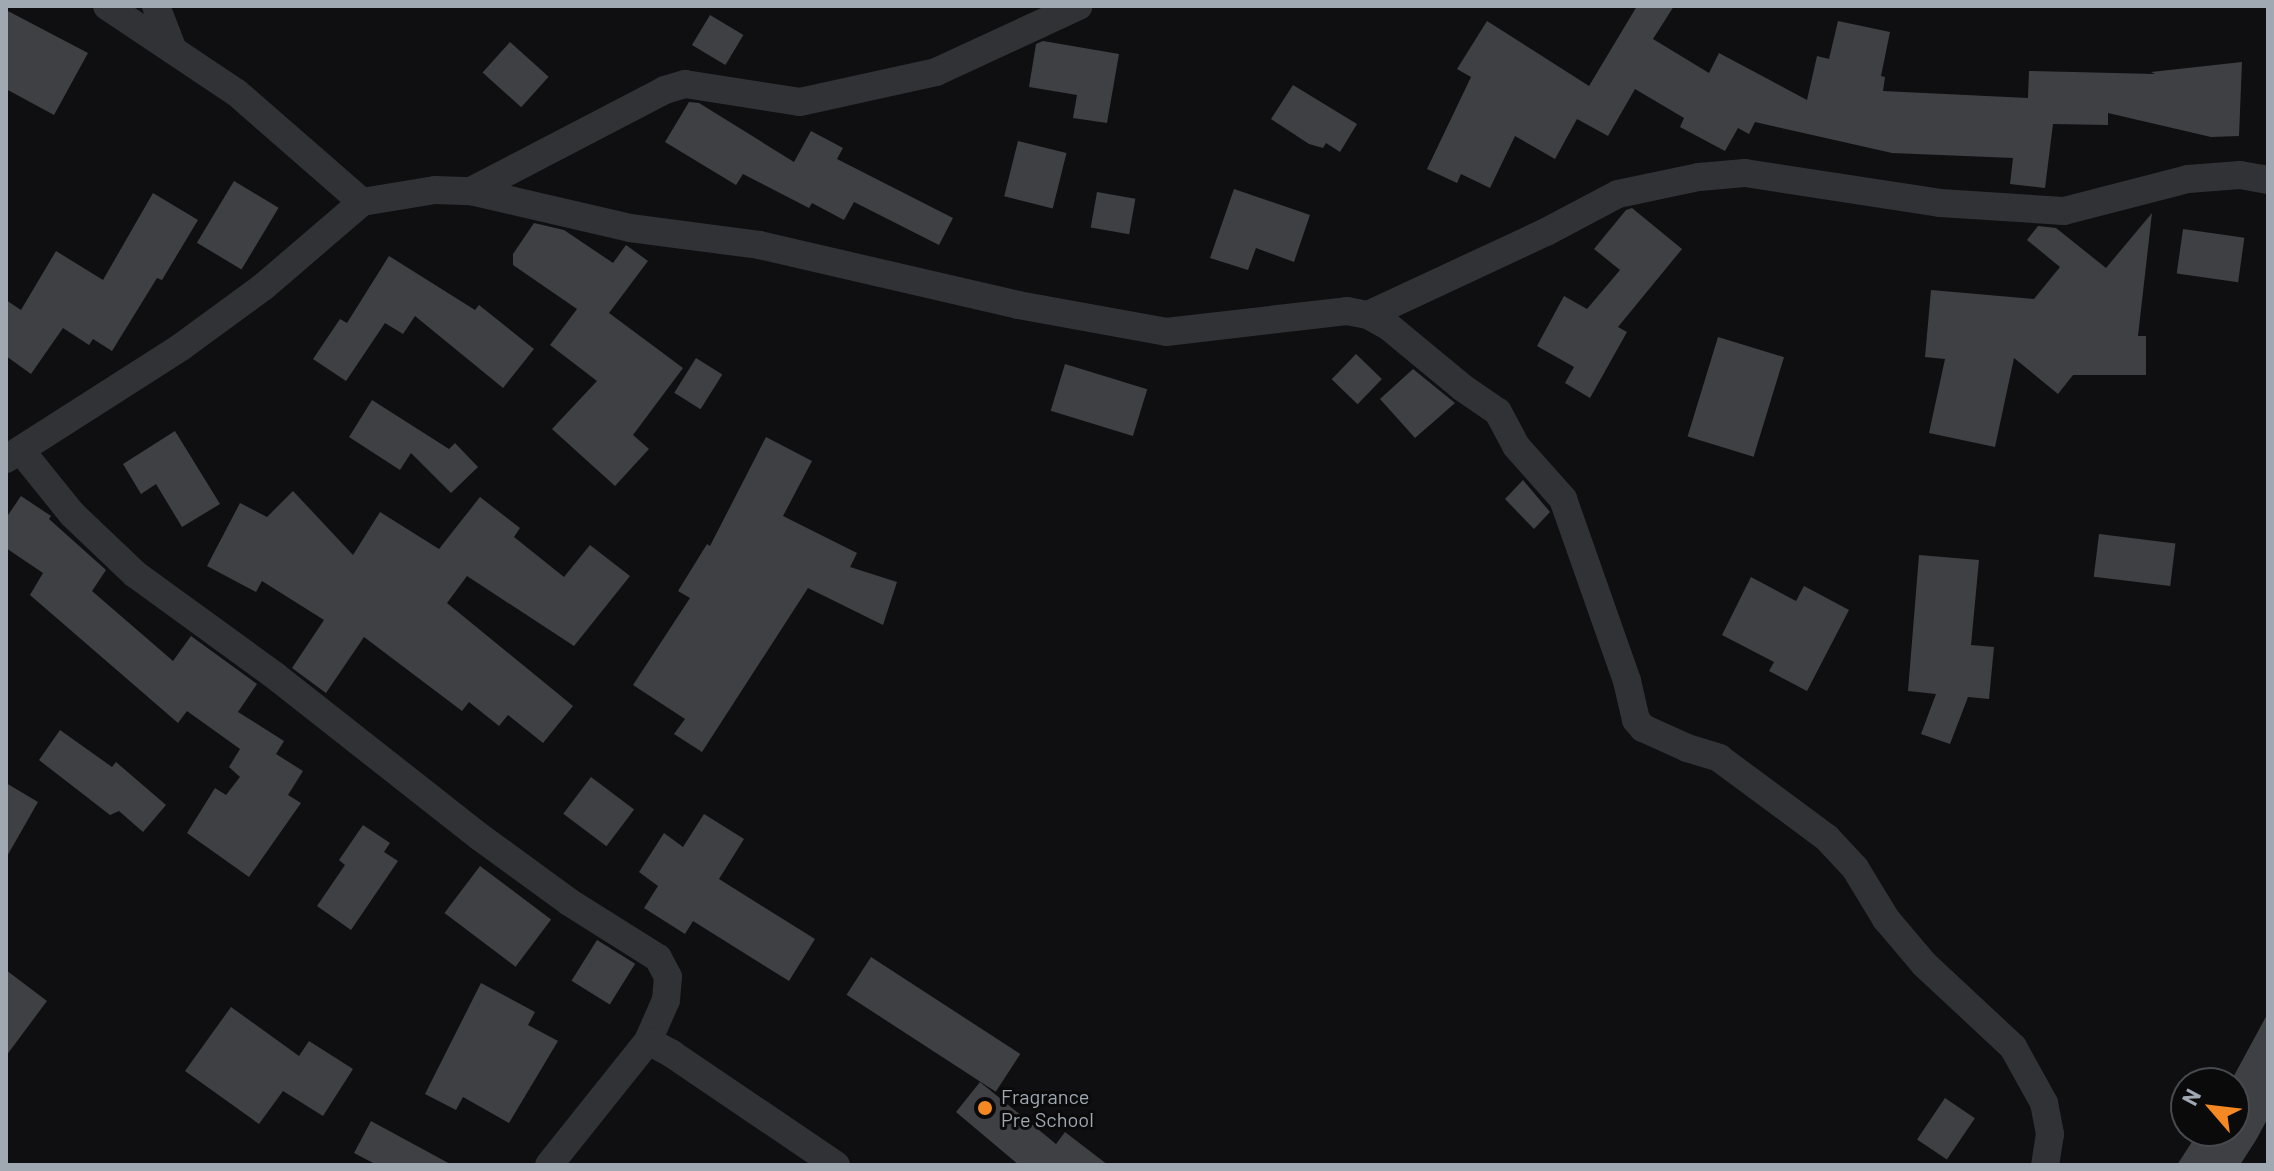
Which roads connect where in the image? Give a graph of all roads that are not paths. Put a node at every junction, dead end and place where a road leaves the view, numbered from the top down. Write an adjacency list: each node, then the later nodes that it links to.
1 (107, 6): 4 (street)
2 (156, 6): 4 (street)
3 (1079, 6): 6 (street)
4 (173, 50): 7 (street)
5 (2268, 180): 8 (street)
6 (471, 191): 7 (street); 8 (street)
7 (362, 202): 9 (street)
8 (1368, 315): 13 (street)
9 (14, 456): 10 (street)
10 (648, 1041): 11 (street); 12 (street)
11 (549, 1165)
12 (836, 1165)
13 (2045, 1165)

